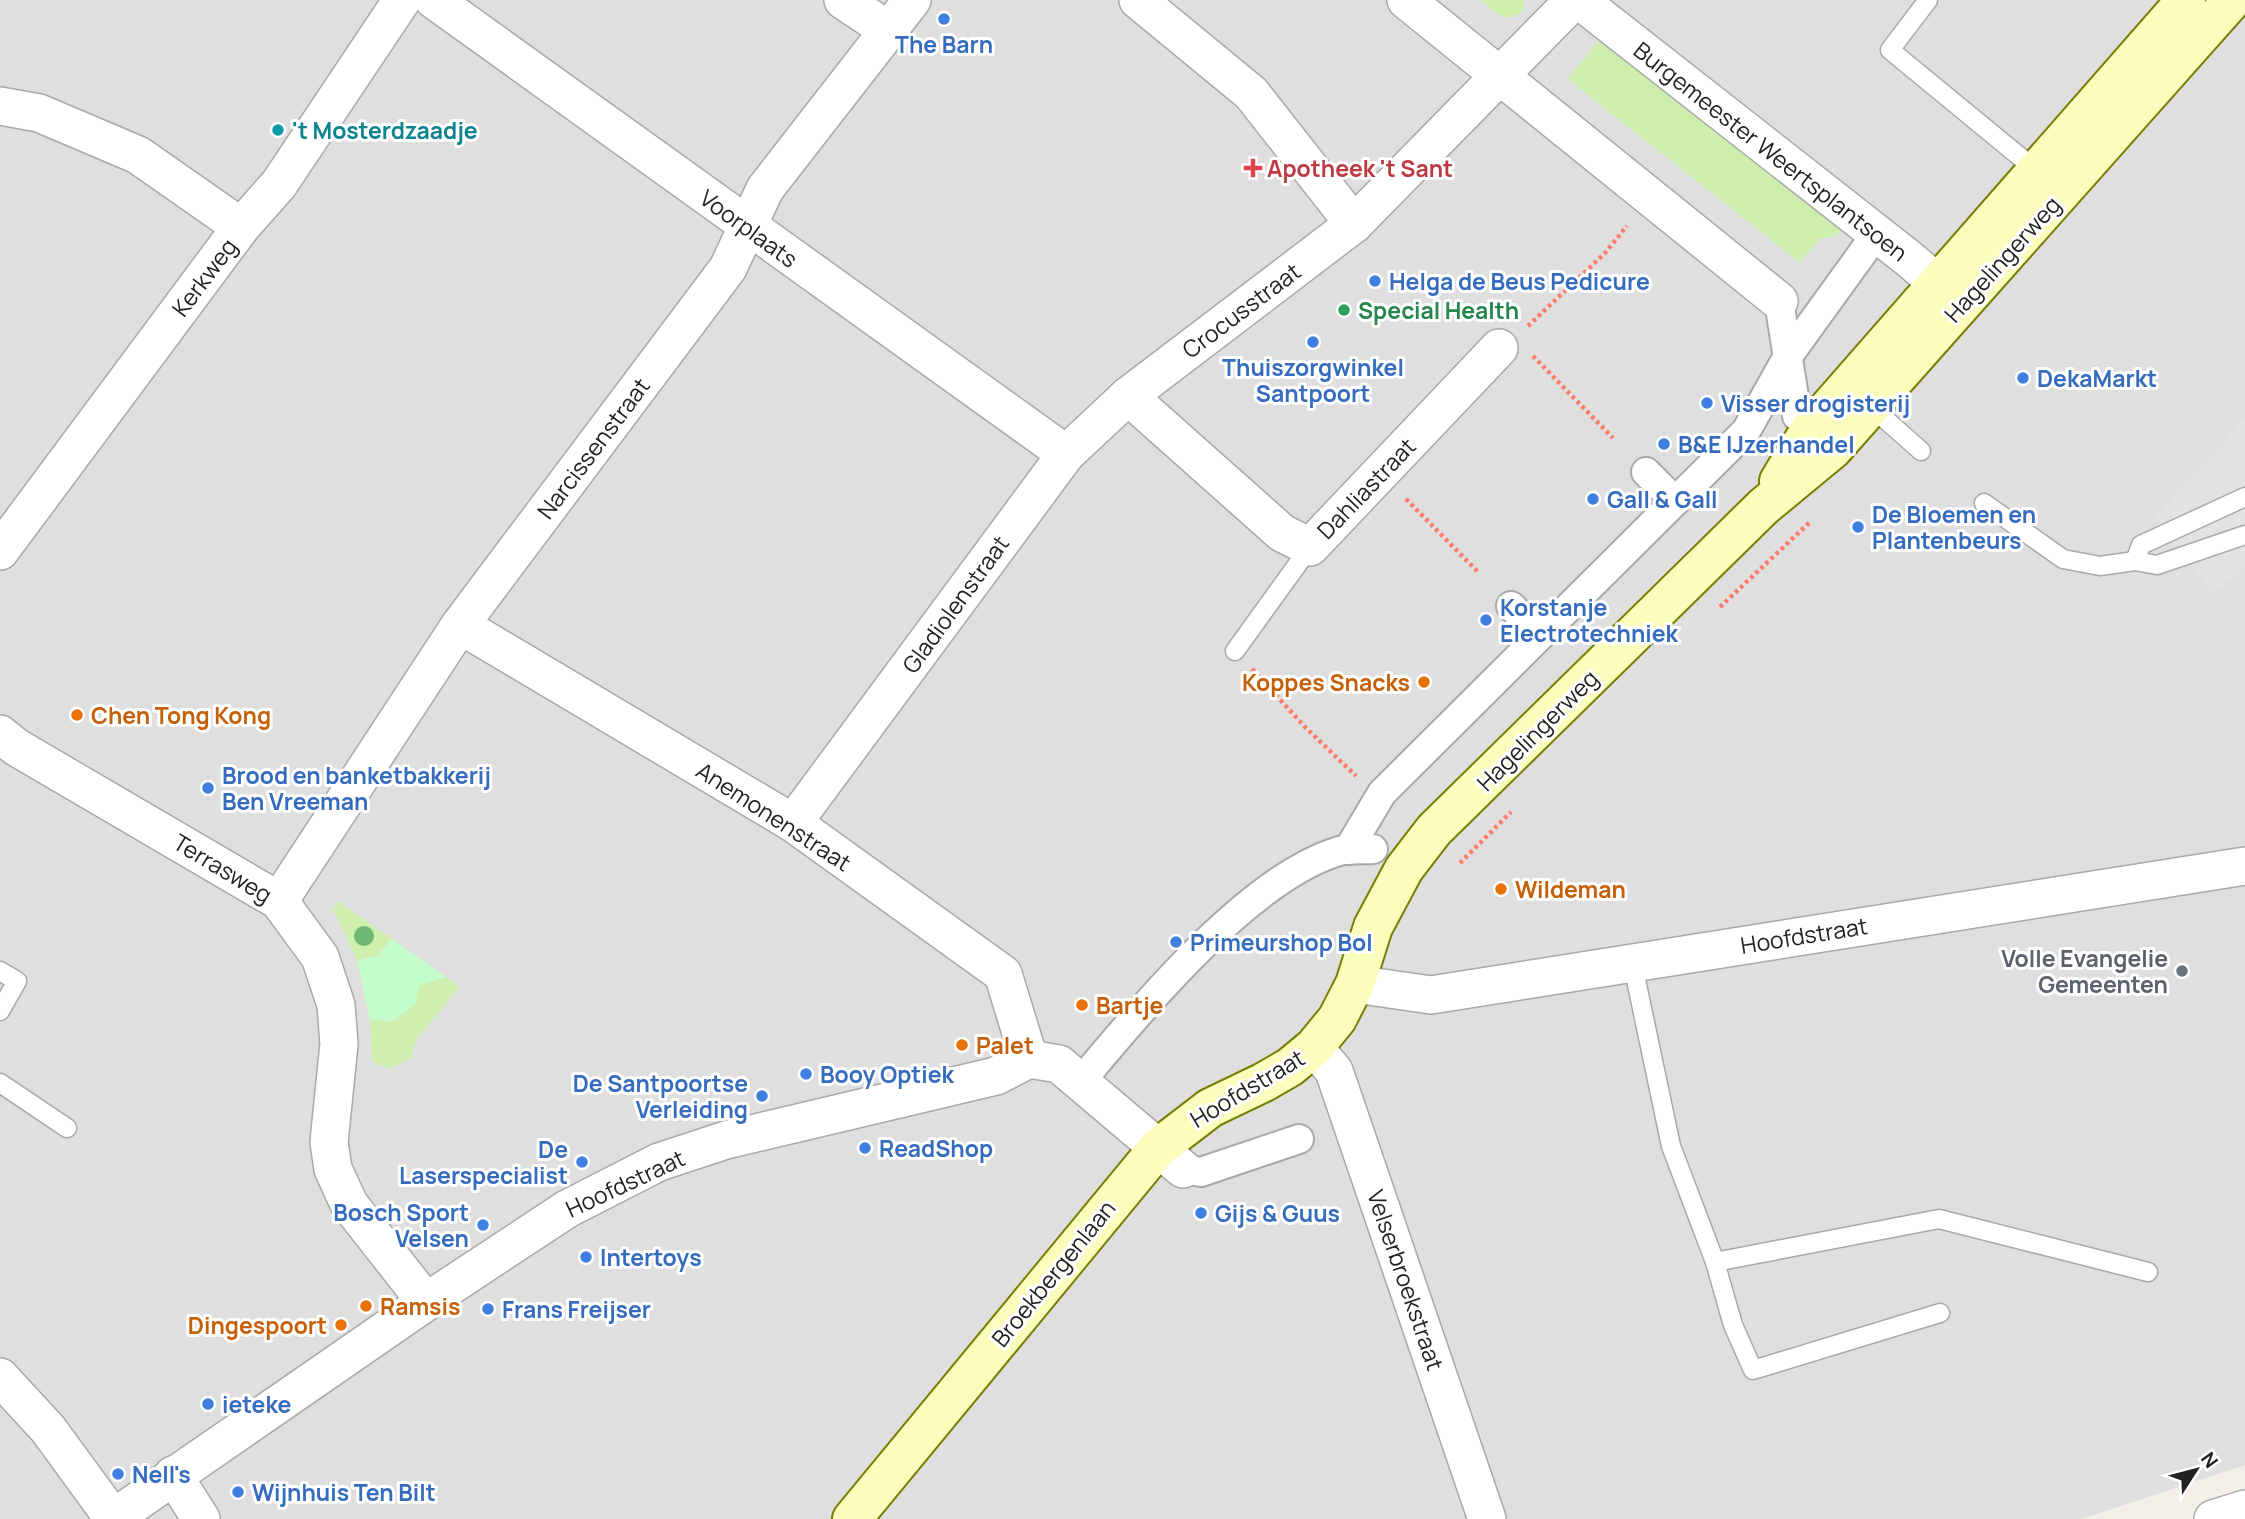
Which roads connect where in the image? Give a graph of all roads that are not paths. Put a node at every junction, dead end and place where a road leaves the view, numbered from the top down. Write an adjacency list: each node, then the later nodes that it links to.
1 (402, 0): 17 (street, Kerkweg)
2 (434, 0): 16 (street, Voorplaats)
3 (843, 0): 11 (street)
4 (912, 0): 11 (street, Narcissenstraat)
5 (1138, 0): 15 (street)
6 (1406, 0): 12 (street)
7 (1576, 0): 12 (street, Crocusstraat); 18 (street, Burgemeester Weertsplantsoen)
8 (1928, 0): 14 (lane)
9 (2186, 0): 14 (main road, Hagelingerweg)
10 (2232, 0): 19 (main road, Hagelingerweg)
11 (888, 30): 16 (street, Narcissenstraat)
12 (1500, 75): 15 (street, Crocusstraat); 20 (street)
13 (0, 106): 17 (street)
14 (2036, 170): 19 (main road, Hagelingerweg)
15 (1354, 224): 23 (street, Crocusstraat)
16 (748, 226): 27 (street, Voorplaats); 37 (street, Narcissenstraat)
17 (241, 227): 34 (street, Kerkweg)
18 (1877, 233): 19 (street, Burgemeester Weertsplantsoen); 22 (street)
19 (1950, 293): 24 (main road, Hagelingerweg)
20 (1779, 301): 22 (street)
21 (1507, 343): 33 (street, Dahliastraat)
22 (1788, 356): 25 (street); 30 (street)
23 (1128, 396): 27 (street, Gladiolenstraat); 33 (street, Dahliastraat)
24 (1860, 396): 26 (lane); 46 (main road, Hagelingerweg)
25 (1797, 416)
26 (1921, 451)
27 (1066, 454): 41 (street, Gladiolenstraat)
28 (1646, 472): 30 (street)
29 (2245, 498): 35 (lane)
30 (1675, 501): 38 (street)
31 (1984, 503): 35 (lane)
32 (2245, 535): 35 (lane)
33 (1310, 547): 39 (lane)
34 (0, 551)
35 (2135, 561)
36 (1511, 606): 38 (street)
37 (460, 625): 41 (street, Anemonenstraat); 43 (street, Narcissenstraat)
38 (1540, 635): 50 (street)
39 (1235, 651)
40 (0, 734): 43 (street, Terrasweg)
41 (793, 823): 49 (street, Anemonenstraat)
42 (2245, 866): 44 (street, Hoofdstraat)
43 (279, 901): 57 (street, Terrasweg)
44 (1632, 961): 46 (street, Hoofdstraat); 55 (lane)
45 (0, 971): 47 (lane)
46 (1355, 984): 48 (main road, Hoofdstraat)
47 (0, 1011)
48 (1314, 1047): 54 (main road, Hoofdstraat); 65 (street, Velserbroekstraat)
49 (1029, 1059): 50 (street); 57 (street, Hoofdstraat)
50 (1080, 1082): 54 (street)
51 (0, 1083): 52 (lane)
52 (66, 1128)
53 (1299, 1139): 54 (street)
54 (1170, 1158): 64 (main road, Broekbergenlaan)
55 (1715, 1262): 56 (lane); 58 (lane)
56 (2148, 1272)
57 (426, 1302): 60 (street, Hoofdstraat)
58 (1940, 1313)
59 (0, 1377): 62 (street)
60 (173, 1475): 62 (street, Hoofdstraat); 63 (street)
61 (2245, 1509): 66 (street)
62 (112, 1519)
63 (201, 1519)
64 (852, 1519)
65 (1487, 1519)
66 (2213, 1519)

